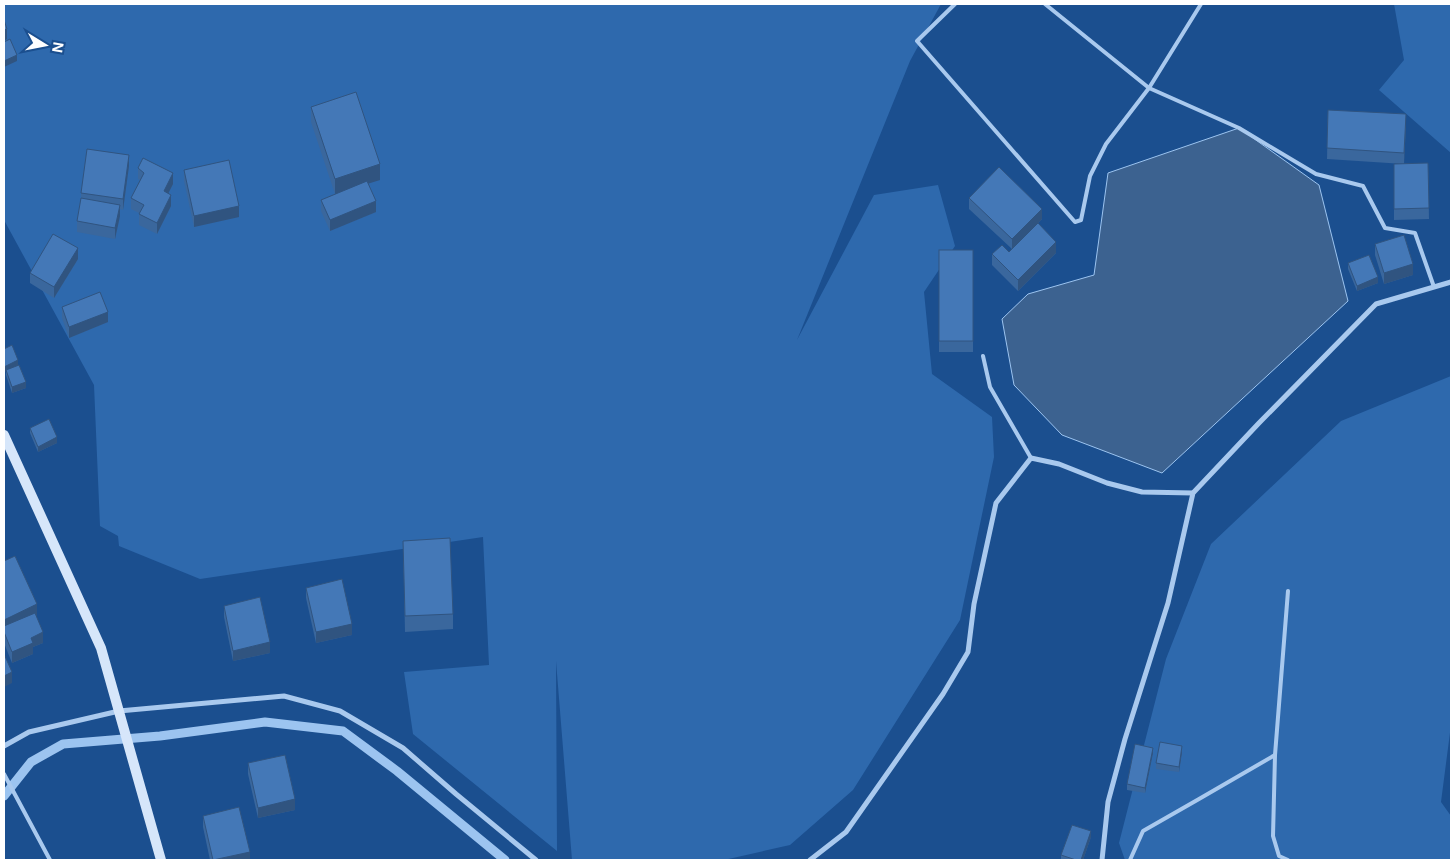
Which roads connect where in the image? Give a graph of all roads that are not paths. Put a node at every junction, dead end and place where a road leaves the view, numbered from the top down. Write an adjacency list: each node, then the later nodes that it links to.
1 (955, 4): 4 (lane)
2 (1045, 4): 4 (lane)
3 (1201, 4): 4 (lane)
4 (1149, 88): 6 (lane)
5 (1451, 282): 6 (street)
6 (1434, 287): 10 (street)
7 (983, 356): 9 (lane)
8 (4, 435): 12 (street)
9 (1031, 458): 10 (street); 19 (street)
10 (1193, 494): 20 (street)
11 (1288, 591): 14 (lane)
12 (119, 711): 13 (street); 17 (street); 18 (street)
13 (4, 746)
14 (1275, 755): 21 (lane); 22 (lane)
15 (4, 774): 16 (lane)
16 (50, 860)
17 (161, 860)
18 (535, 860)
19 (810, 860)
20 (1102, 860)
21 (1130, 860)
22 (1288, 860)

